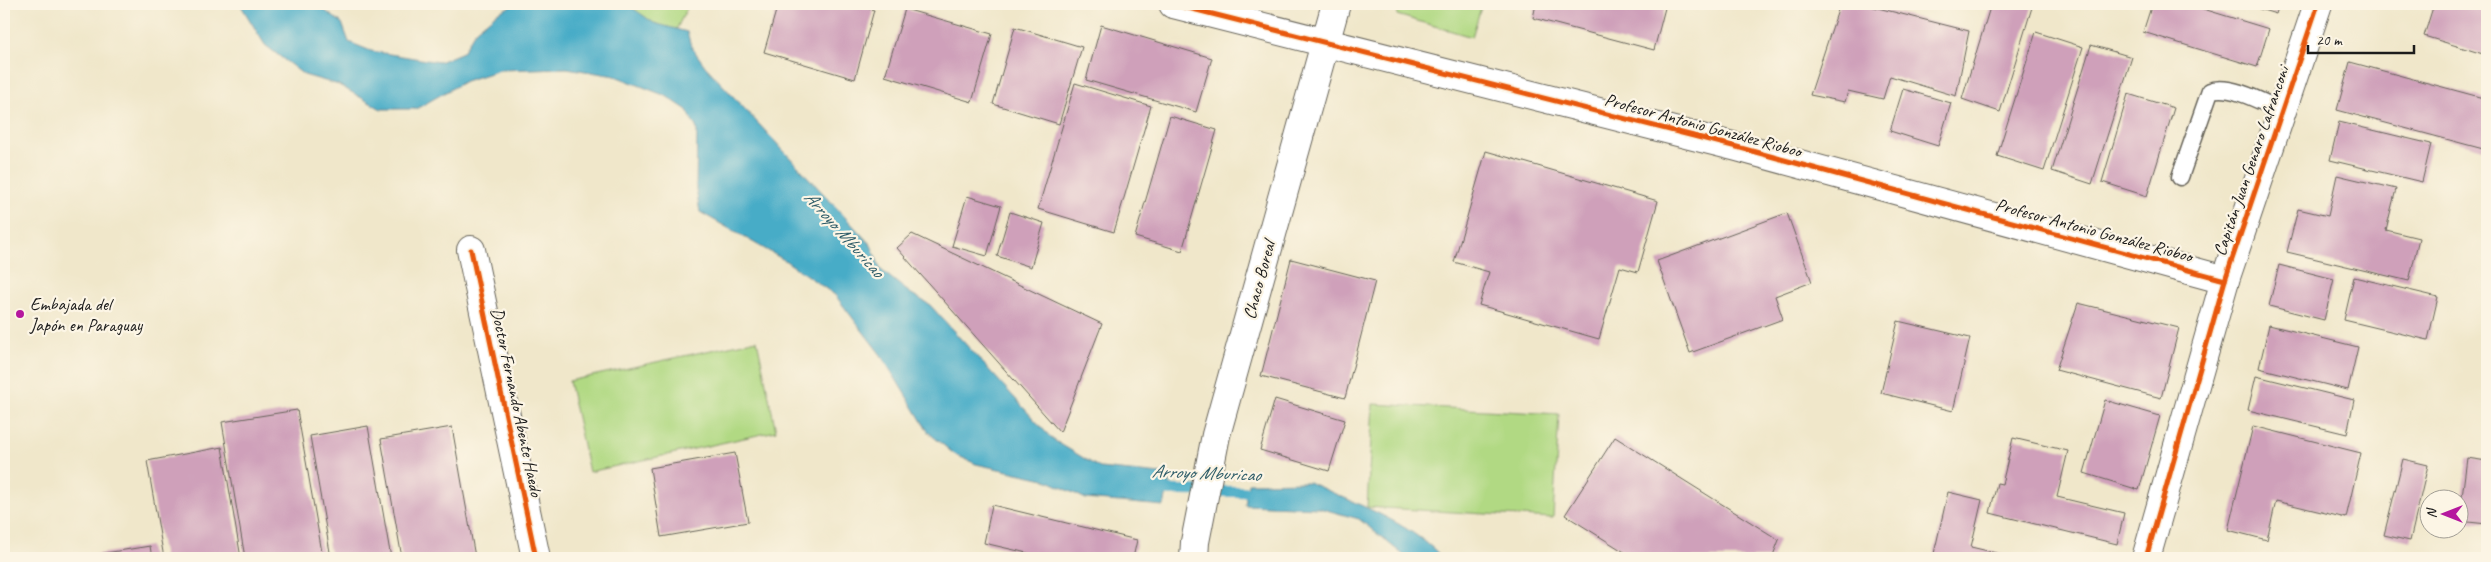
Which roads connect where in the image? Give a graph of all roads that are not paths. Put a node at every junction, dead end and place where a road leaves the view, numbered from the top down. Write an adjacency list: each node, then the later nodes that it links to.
1 (1173, 4): 4 (street, Profesor Antonio González Rioboo)
2 (1336, 4): 4 (street, Chaco Boreal)
3 (2318, 4): 5 (street, Capitán Juan Genaro Lafranconi)
4 (1324, 41): 8 (street, Profesor Antonio González Rioboo); 9 (street, Chaco Boreal)
5 (2282, 111): 6 (lane); 8 (street, Capitán Juan Genaro Lafranconi)
6 (2180, 177)
7 (471, 250): 10 (street, Doctor Fernando Abente Haedo)
8 (2225, 280): 11 (street, Capitán Juan Genaro Lafranconi)
9 (1195, 550)
10 (536, 558)
11 (2146, 558)

